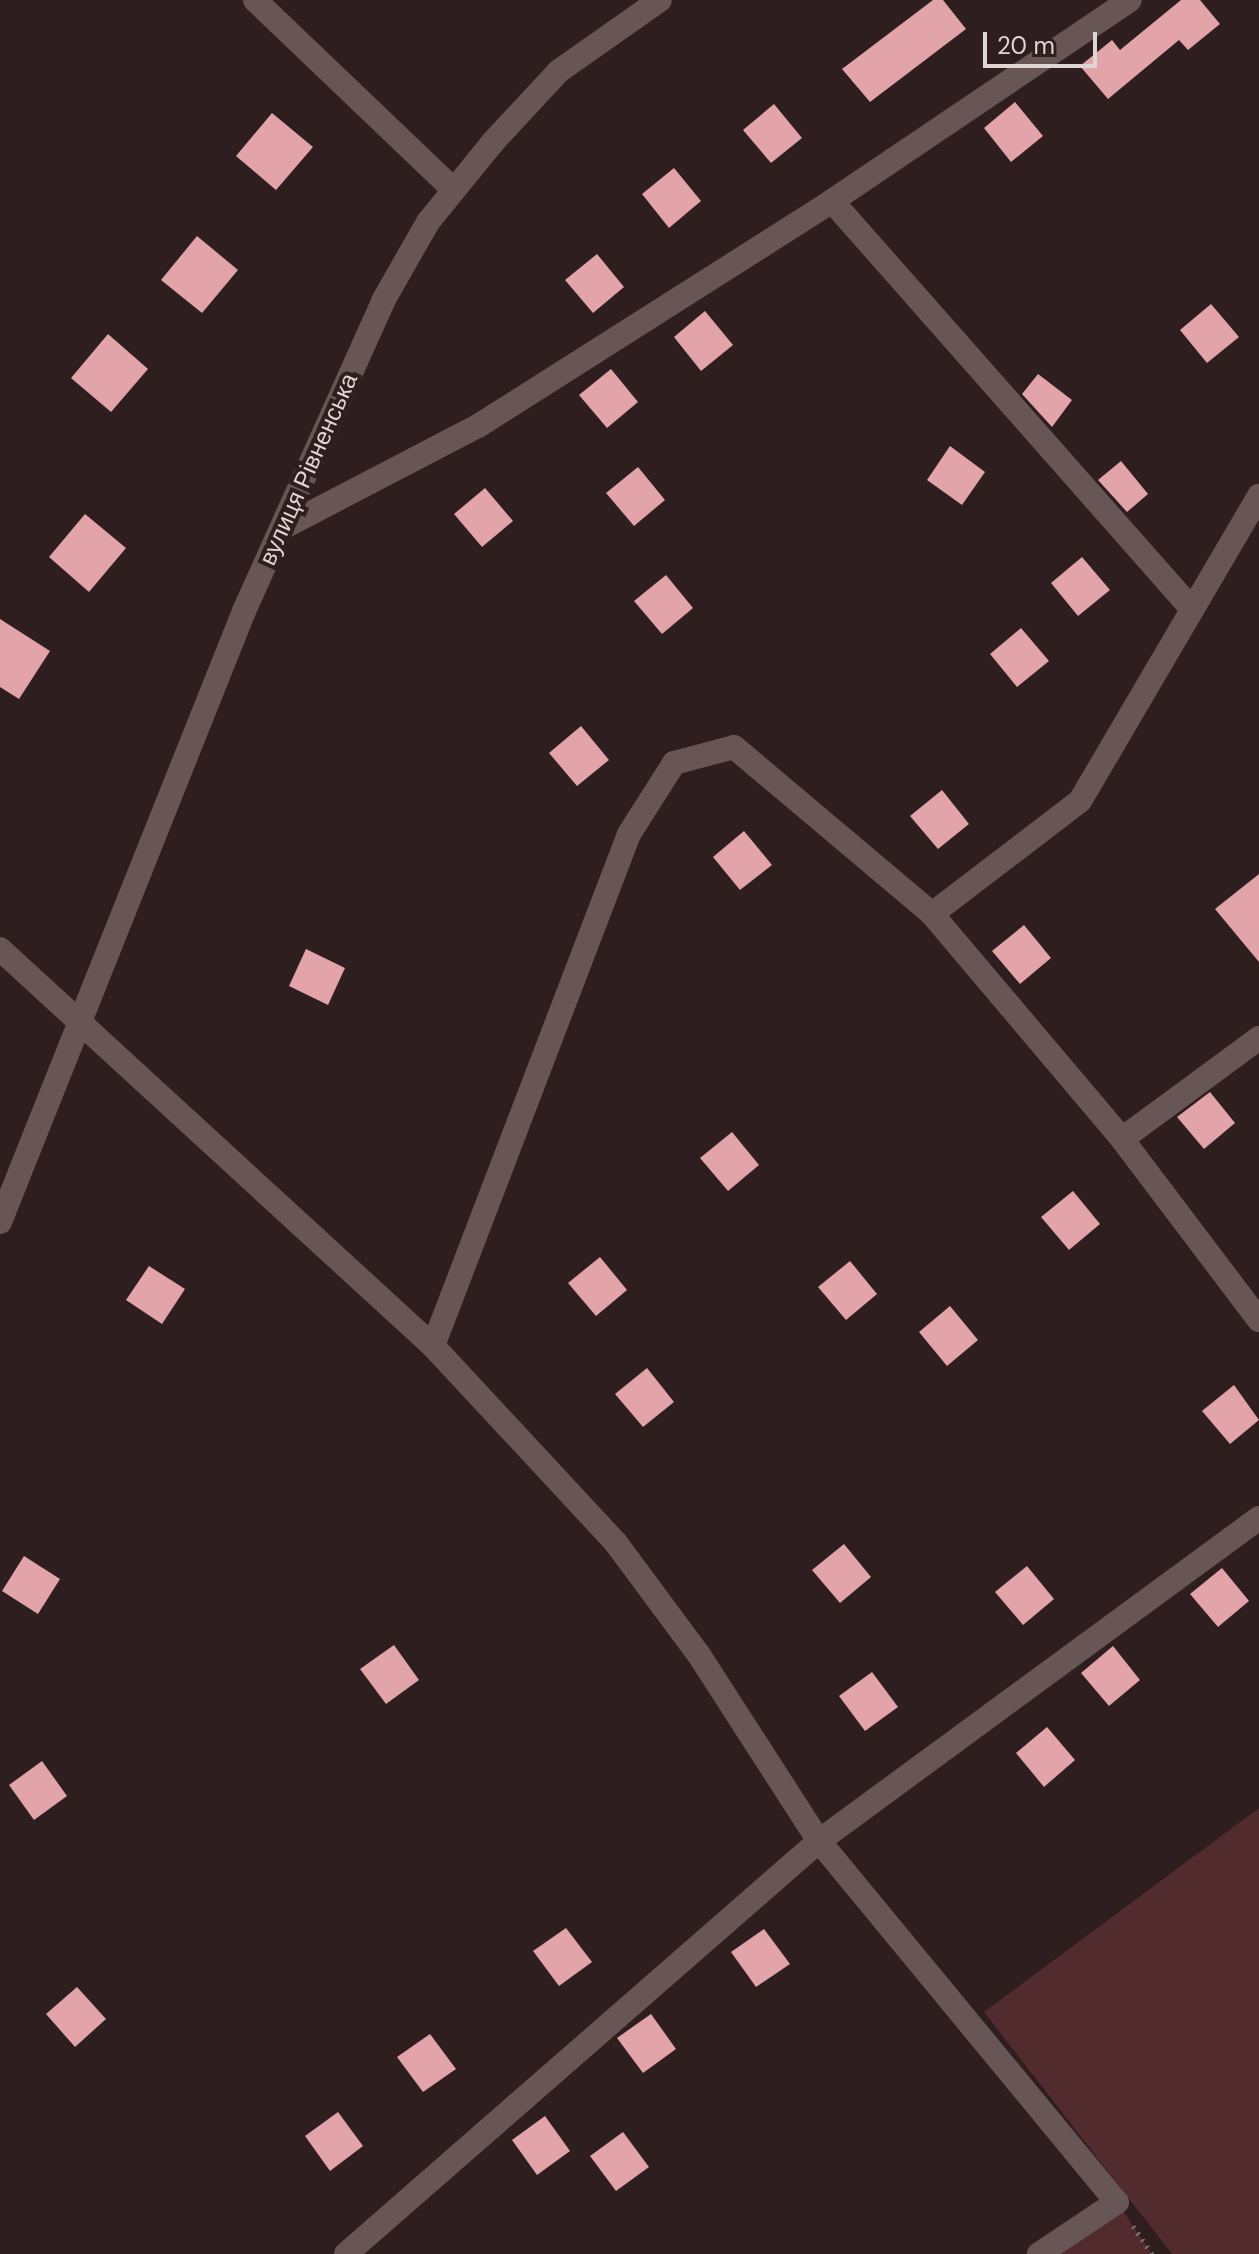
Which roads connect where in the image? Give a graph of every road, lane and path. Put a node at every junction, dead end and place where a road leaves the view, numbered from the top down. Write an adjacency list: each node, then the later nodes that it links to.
1 (255, 0): 4 (street)
2 (660, 0): 4 (street, вулиця Рівненська)
3 (1130, 0): 5 (street)
4 (454, 190): 7 (street, вулиця Рівненська)
5 (832, 201): 7 (street); 8 (street)
6 (1259, 496): 8 (street)
7 (282, 528): 11 (street, вулиця Рівненська)
8 (1191, 608): 9 (street)
9 (932, 914): 13 (street); 16 (street)
10 (0, 949): 11 (street)
11 (76, 1020): 14 (street, вулиця Рівненська); 16 (street)
12 (1259, 1038): 13 (street)
13 (1122, 1139): 15 (street)
14 (0, 1222)
15 (1259, 1320)
16 (433, 1346): 18 (street)
17 (1259, 1518): 18 (street)
18 (819, 1841): 19 (street); 20 (street)
19 (346, 2254)
20 (1039, 2254)

